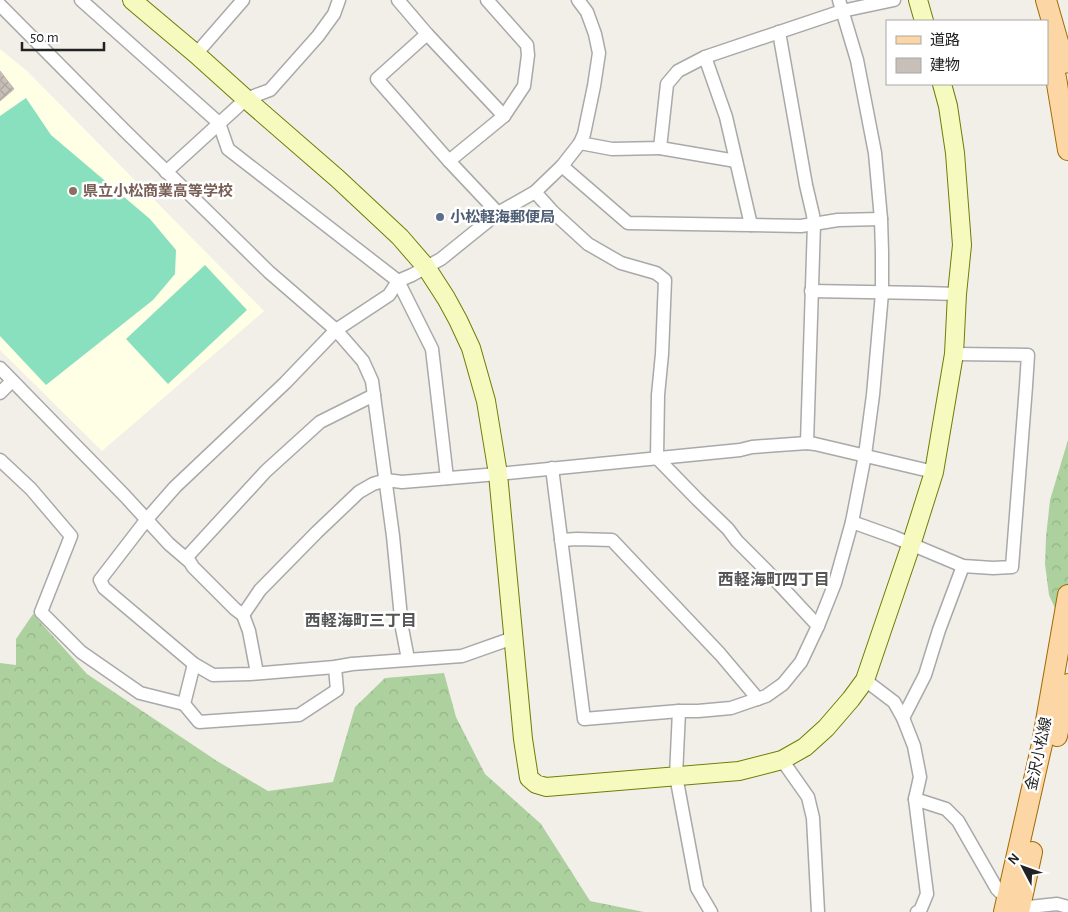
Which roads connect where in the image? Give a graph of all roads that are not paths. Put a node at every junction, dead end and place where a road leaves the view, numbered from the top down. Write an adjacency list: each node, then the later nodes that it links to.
1 (81, 0): 25 (street)
2 (132, 0): 19 (street)
3 (243, 0): 19 (street)
4 (339, 0): 23 (street)
5 (398, 0): 17 (street)
6 (487, 0): 24 (street)
7 (578, 0): 26 (street)
8 (894, 0): 13 (street)
9 (918, 0): 14 (street)
10 (1033, 0): 15 (main road)
11 (1046, 0): 21 (main road)
12 (0, 5): 32 (street)
13 (841, 5): 16 (street); 35 (street)
14 (924, 20)
15 (1039, 20)
16 (779, 32): 20 (street); 36 (street)
17 (427, 34): 24 (street); 29 (street)
18 (1048, 48): 21 (main road)
19 (196, 54): 23 (street)
20 (706, 57): 27 (street); 30 (street)
21 (1065, 76): 28 (main road)
22 (942, 85): 42 (street)
23 (246, 99): 25 (street); 38 (street)
24 (504, 116): 29 (street)
25 (218, 123): 32 (street); 39 (street)
26 (580, 143): 27 (street); 31 (street)
27 (660, 148): 30 (street)
28 (1068, 150)
29 (449, 161): 34 (street)
30 (736, 161): 37 (street)
31 (562, 166): 33 (street); 37 (street)
32 (166, 172): 43 (street)
33 (535, 192): 34 (street); 51 (street)
34 (498, 212): 38 (street)
35 (881, 219): 36 (street); 41 (street)
36 (814, 224): 37 (street); 40 (street)
37 (751, 225)
38 (426, 267): 39 (street); 55 (street)
39 (398, 281): 43 (street); 56 (street)
40 (811, 291): 41 (street); 49 (street)
41 (882, 293): 42 (street); 50 (street)
42 (957, 294): 44 (street)
43 (336, 330): 48 (street); 58 (street)
44 (954, 354): 54 (street); 63 (street)
45 (0, 368): 46 (street)
46 (12, 381): 47 (street); 58 (street)
47 (0, 393)
48 (374, 395): 57 (street); 62 (street)
49 (807, 443): 50 (street); 51 (street)
50 (865, 456): 54 (street); 59 (street)
51 (657, 458): 53 (street); 66 (street)
52 (0, 460): 75 (street)
53 (552, 468): 55 (street); 60 (street)
54 (934, 472): 61 (street)
55 (498, 474): 56 (street); 67 (street)
56 (447, 478): 57 (street)
57 (386, 480): 65 (street); 68 (street)
58 (147, 519): 62 (street); 69 (street)
59 (852, 522): 61 (street); 66 (street)
60 (561, 540): 74 (street); 76 (street)
61 (911, 545): 63 (street); 72 (street)
62 (186, 558): 65 (street)
63 (963, 566): 77 (street)
64 (1068, 595): 82 (main road, 金沢小松線)
65 (243, 615): 71 (street)
66 (818, 626): 74 (street)
67 (513, 638): 68 (street); 79 (street)
68 (408, 660): 70 (street)
69 (194, 664): 71 (street); 75 (street)
70 (335, 667): 71 (street); 75 (street)
71 (257, 673)
72 (865, 680): 77 (street); 78 (street)
73 (1068, 684): 82 (main road, 金沢小松線)
74 (758, 698): 76 (street)
75 (184, 704)
76 (679, 711): 79 (street)
77 (903, 718): 80 (street)
78 (782, 760): 79 (street); 84 (street)
79 (676, 776): 83 (street)
80 (915, 799): 82 (street); 85 (street)
81 (1068, 907): 82 (street)
82 (1012, 908)
83 (711, 912)
84 (818, 912)
85 (917, 912)

